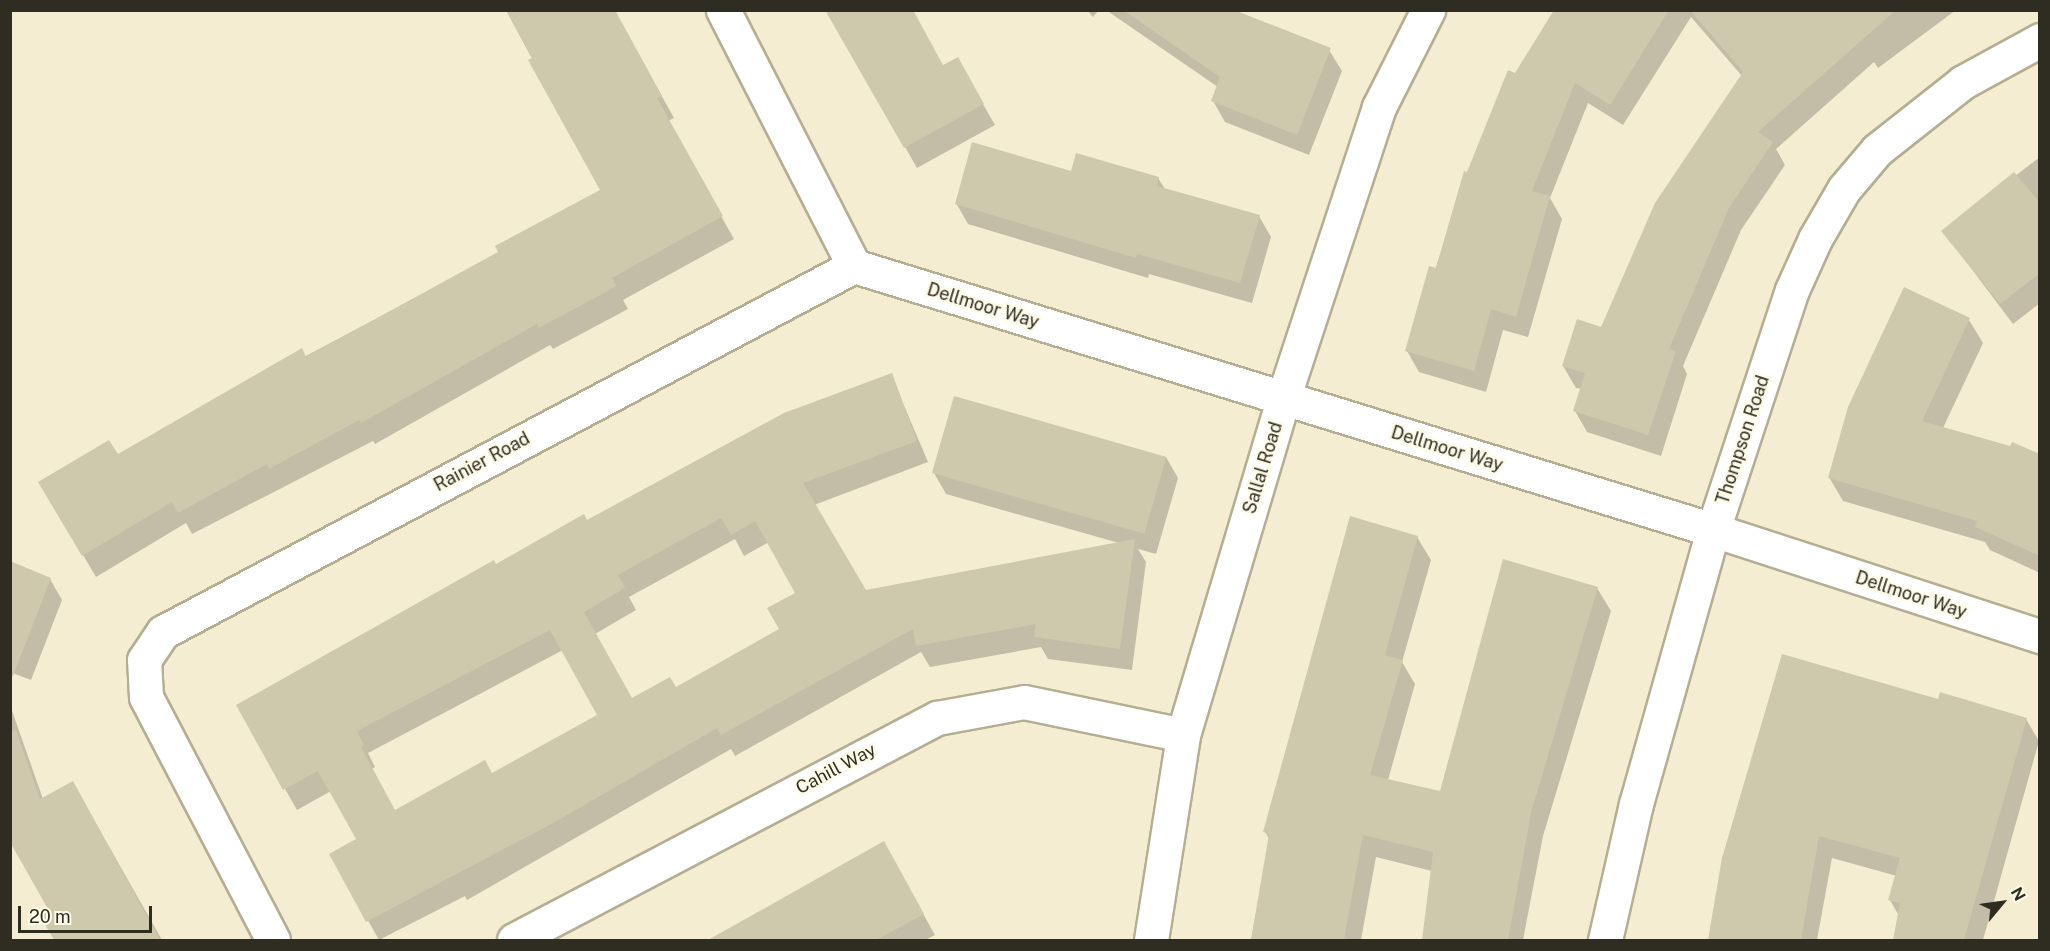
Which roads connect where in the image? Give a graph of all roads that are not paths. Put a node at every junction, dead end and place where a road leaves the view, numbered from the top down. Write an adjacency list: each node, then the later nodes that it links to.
1 (723, 10): 4 (street)
2 (1428, 10): 5 (street, Sallal Road)
3 (2040, 40): 6 (street, Thompson Road)
4 (854, 266): 5 (street, Dellmoor Way); 9 (street, Rainier Road)
5 (1283, 399): 6 (street, Dellmoor Way); 8 (street, Sallal Road)
6 (1713, 530): 7 (street, Dellmoor Way); 12 (street, Thompson Road)
7 (2040, 636)
8 (1183, 735): 10 (street, Cahill Way); 11 (street, Sallal Road)
9 (273, 940)
10 (514, 940)
11 (1152, 940)
12 (1605, 940)

